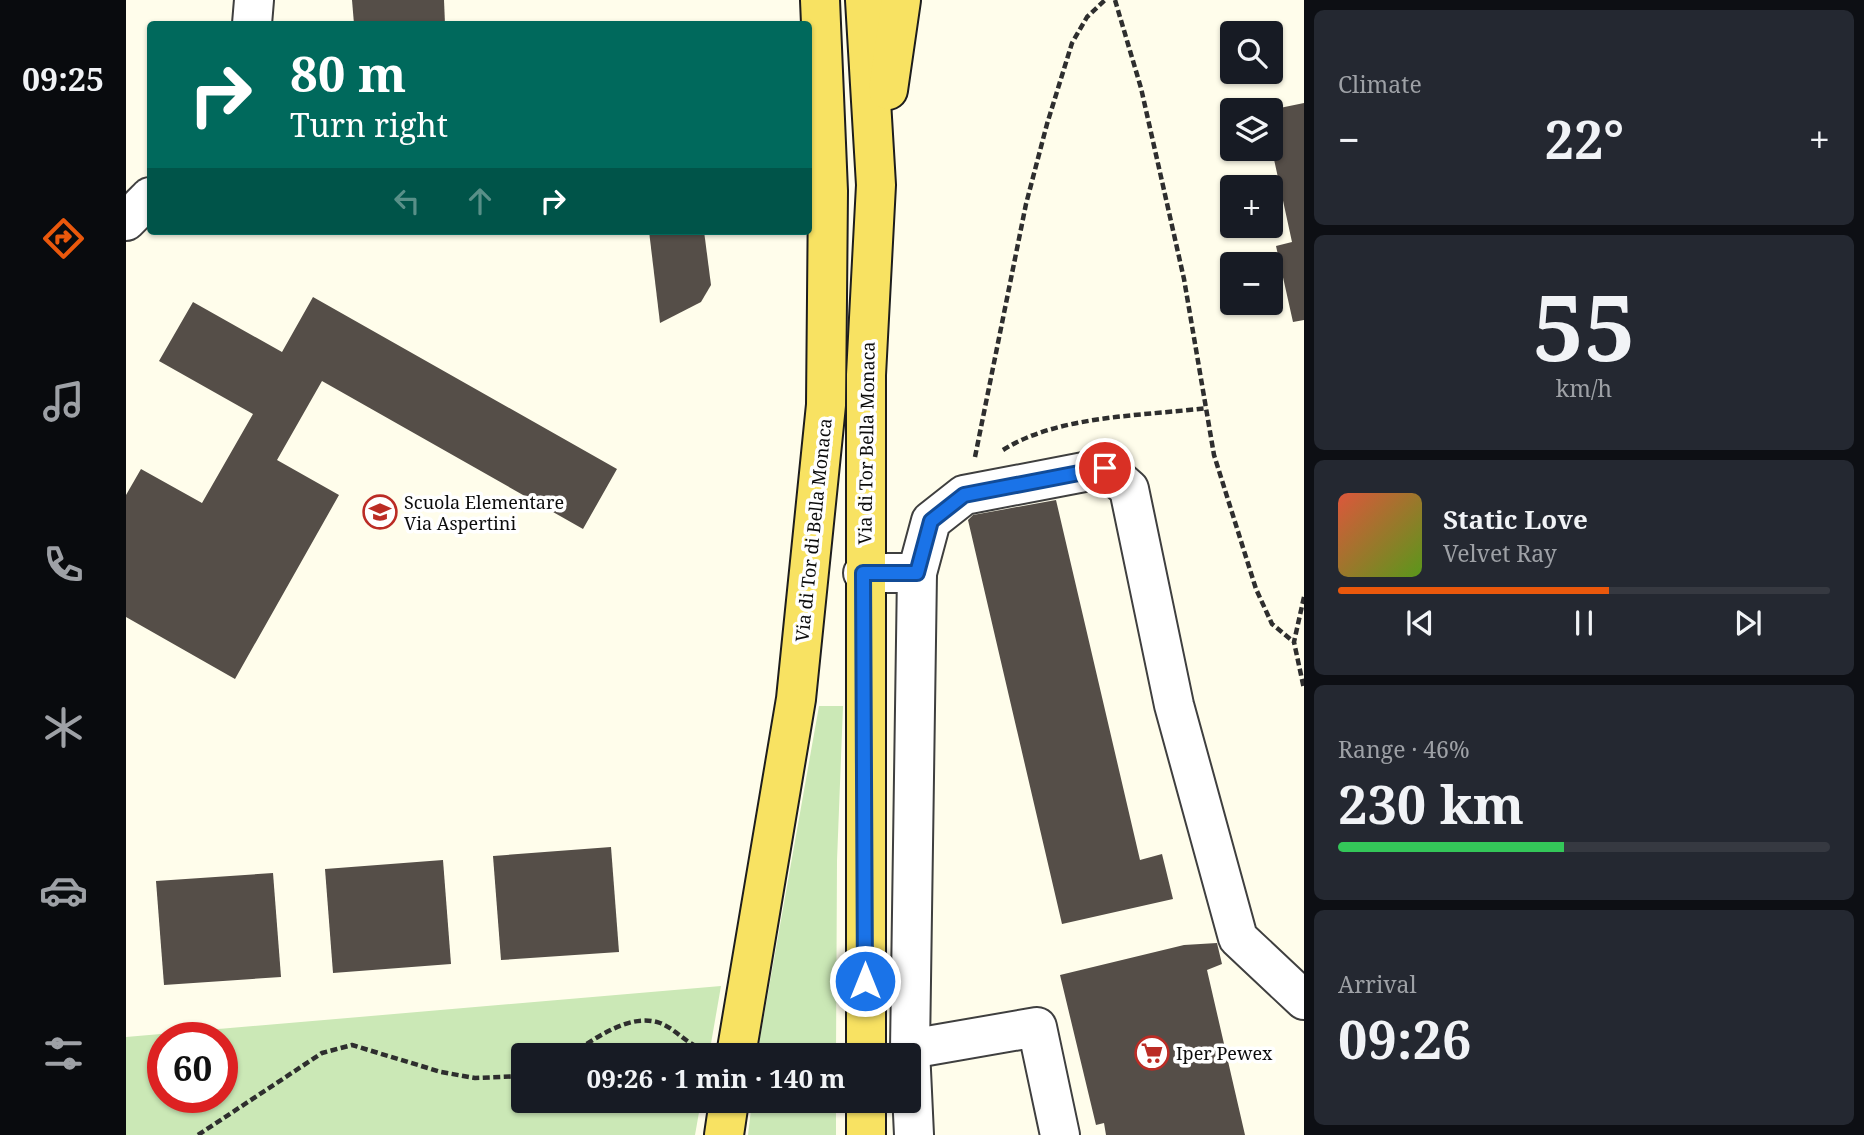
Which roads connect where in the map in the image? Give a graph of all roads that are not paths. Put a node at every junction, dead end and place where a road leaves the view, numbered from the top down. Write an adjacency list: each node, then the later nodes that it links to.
1 (254, 0): 6 (street)
2 (793, 0): 7 (main road)
3 (820, 0): 10 (main road, Via di Tor di Bella Monaca)
4 (865, 0): 9 (main road, Via di Tor Bella Monaca)
5 (901, 0): 9 (main road)
6 (252, 21)
7 (796, 21)
8 (812, 105): 10 (main road)
9 (876, 162): 13 (main road, Via di Tor Bella Monaca)
10 (828, 191): 16 (main road, Via di Tor di Bella Monaca)
11 (147, 200): 12 (street)
12 (126, 221)
13 (863, 573): 14 (street); 17 (main road, Via di Tor Bella Monaca)
14 (917, 573): 15 (street); 18 (street)
15 (1304, 1000)
16 (728, 1043)
17 (866, 1043)
18 (910, 1043)
19 (921, 1047): 26 (street)
20 (727, 1113): 23 (main road)
21 (866, 1113): 24 (main road)
22 (913, 1113): 25 (street)
23 (724, 1135)
24 (866, 1135)
25 (914, 1135)
26 (1060, 1135)

